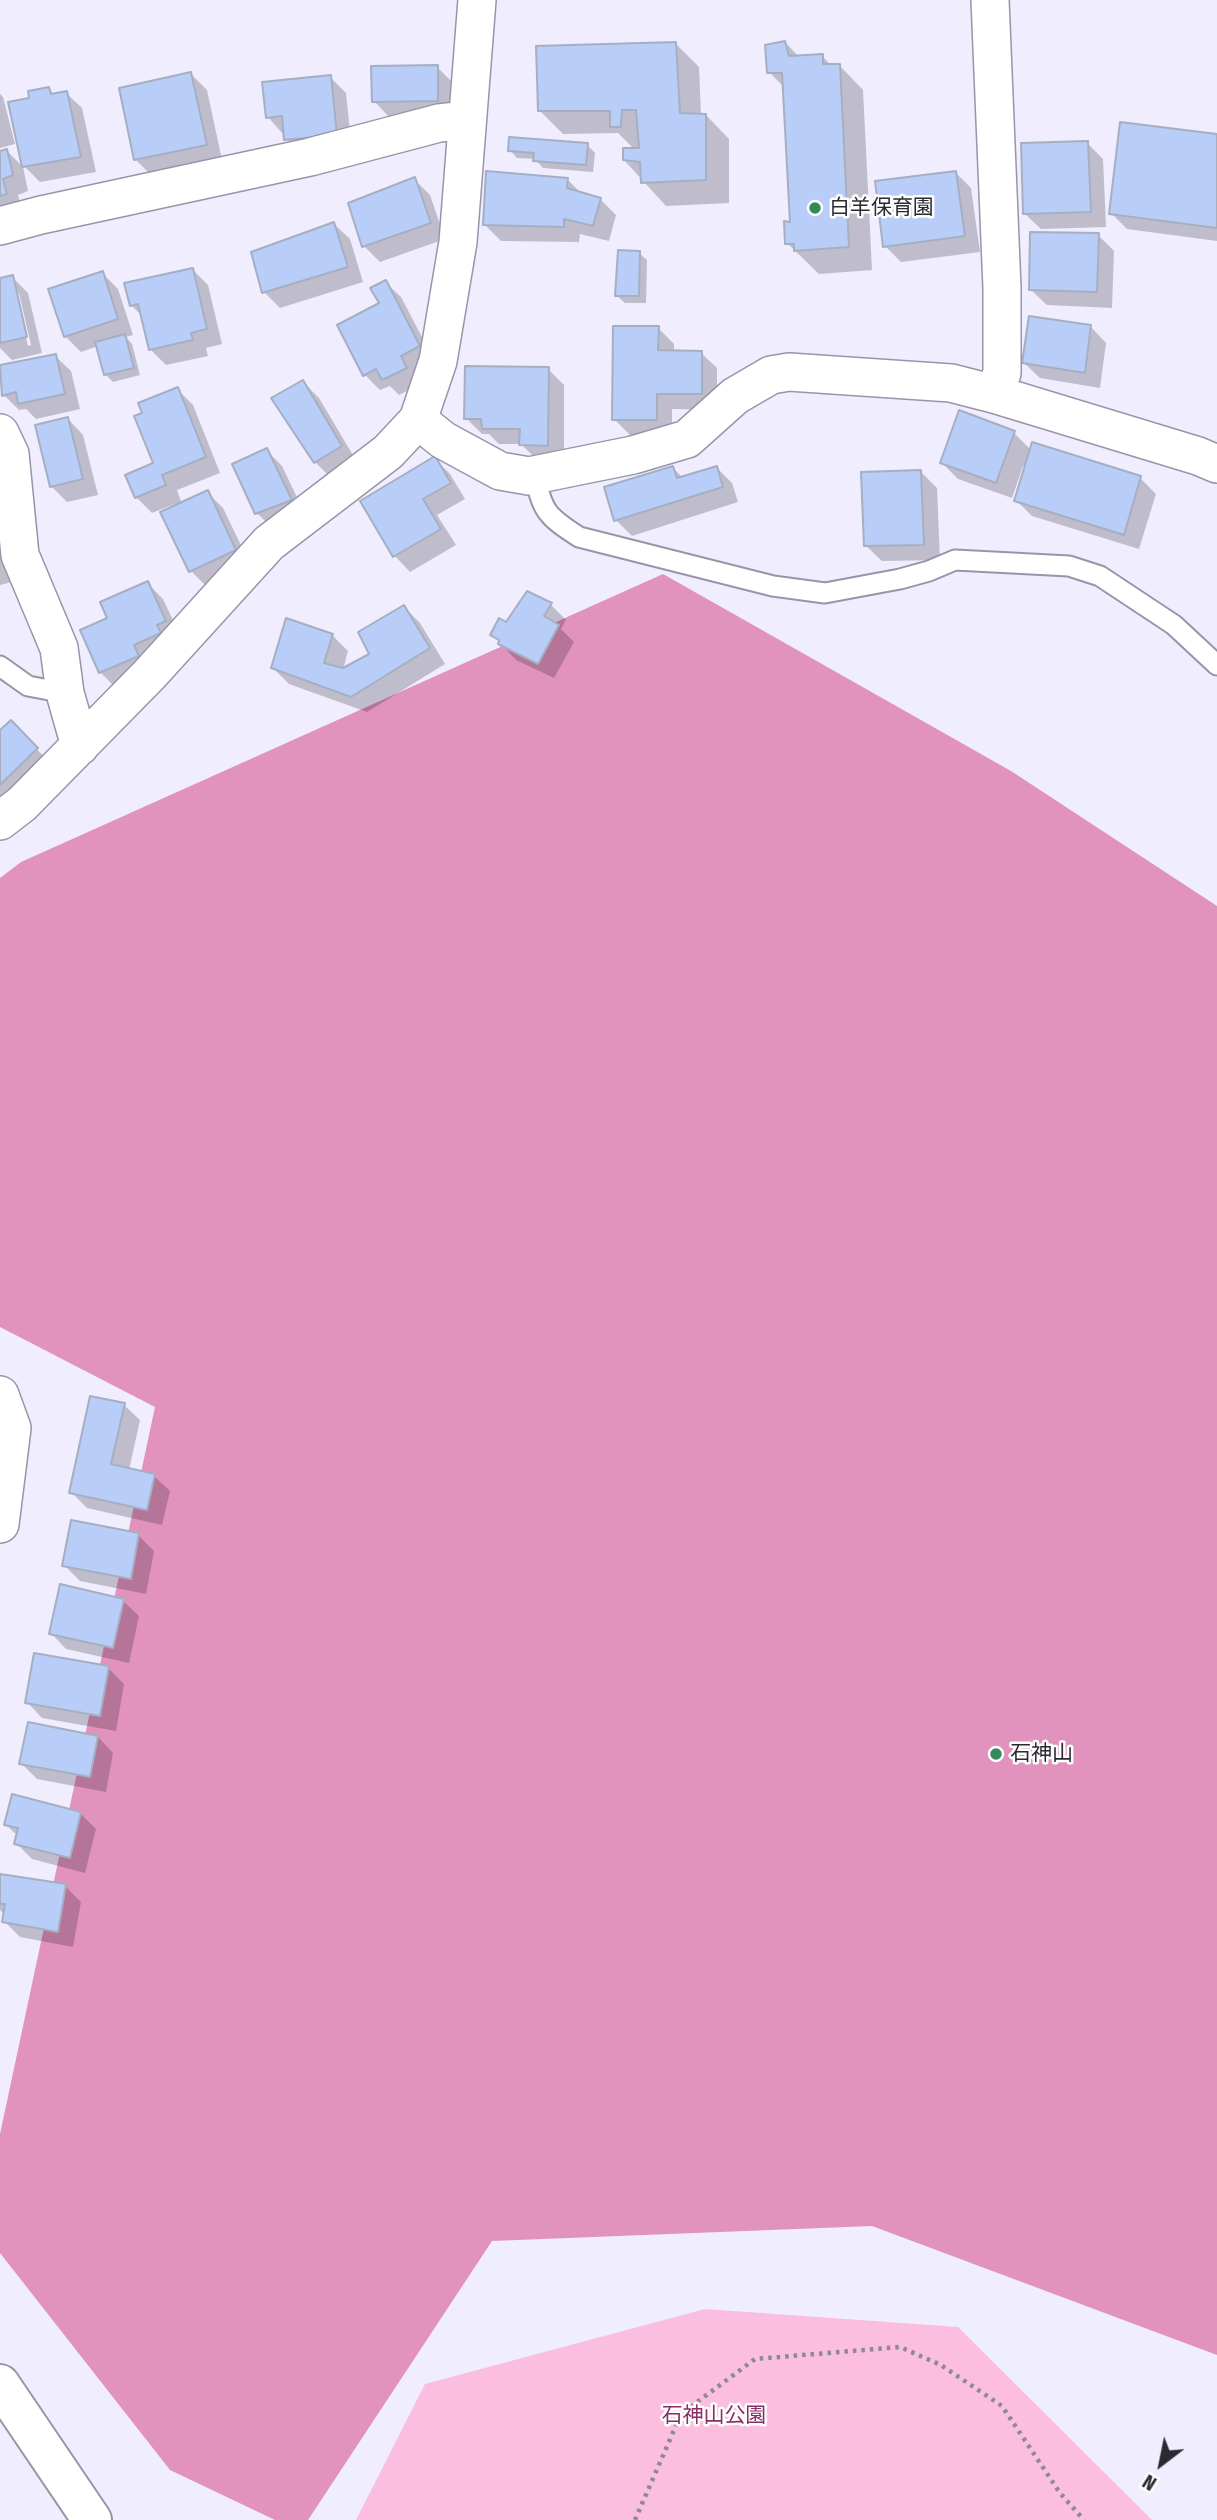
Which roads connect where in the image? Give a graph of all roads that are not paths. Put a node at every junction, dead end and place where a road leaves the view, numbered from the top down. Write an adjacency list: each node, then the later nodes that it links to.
1 (477, 0): 3 (street)
2 (990, 0): 5 (street)
3 (466, 120): 4 (street); 6 (street)
4 (0, 226)
5 (994, 394): 8 (street); 9 (street)
6 (418, 420): 9 (street); 13 (street)
7 (0, 433): 12 (street)
8 (1217, 464)
9 (535, 475): 10 (lane)
10 (1217, 665)
11 (0, 667): 12 (lane)
12 (65, 693): 13 (street)
13 (80, 746): 14 (street)
14 (0, 821)
15 (0, 1395): 16 (street)
16 (0, 1524)
17 (0, 2384): 18 (street)
18 (92, 2520)

